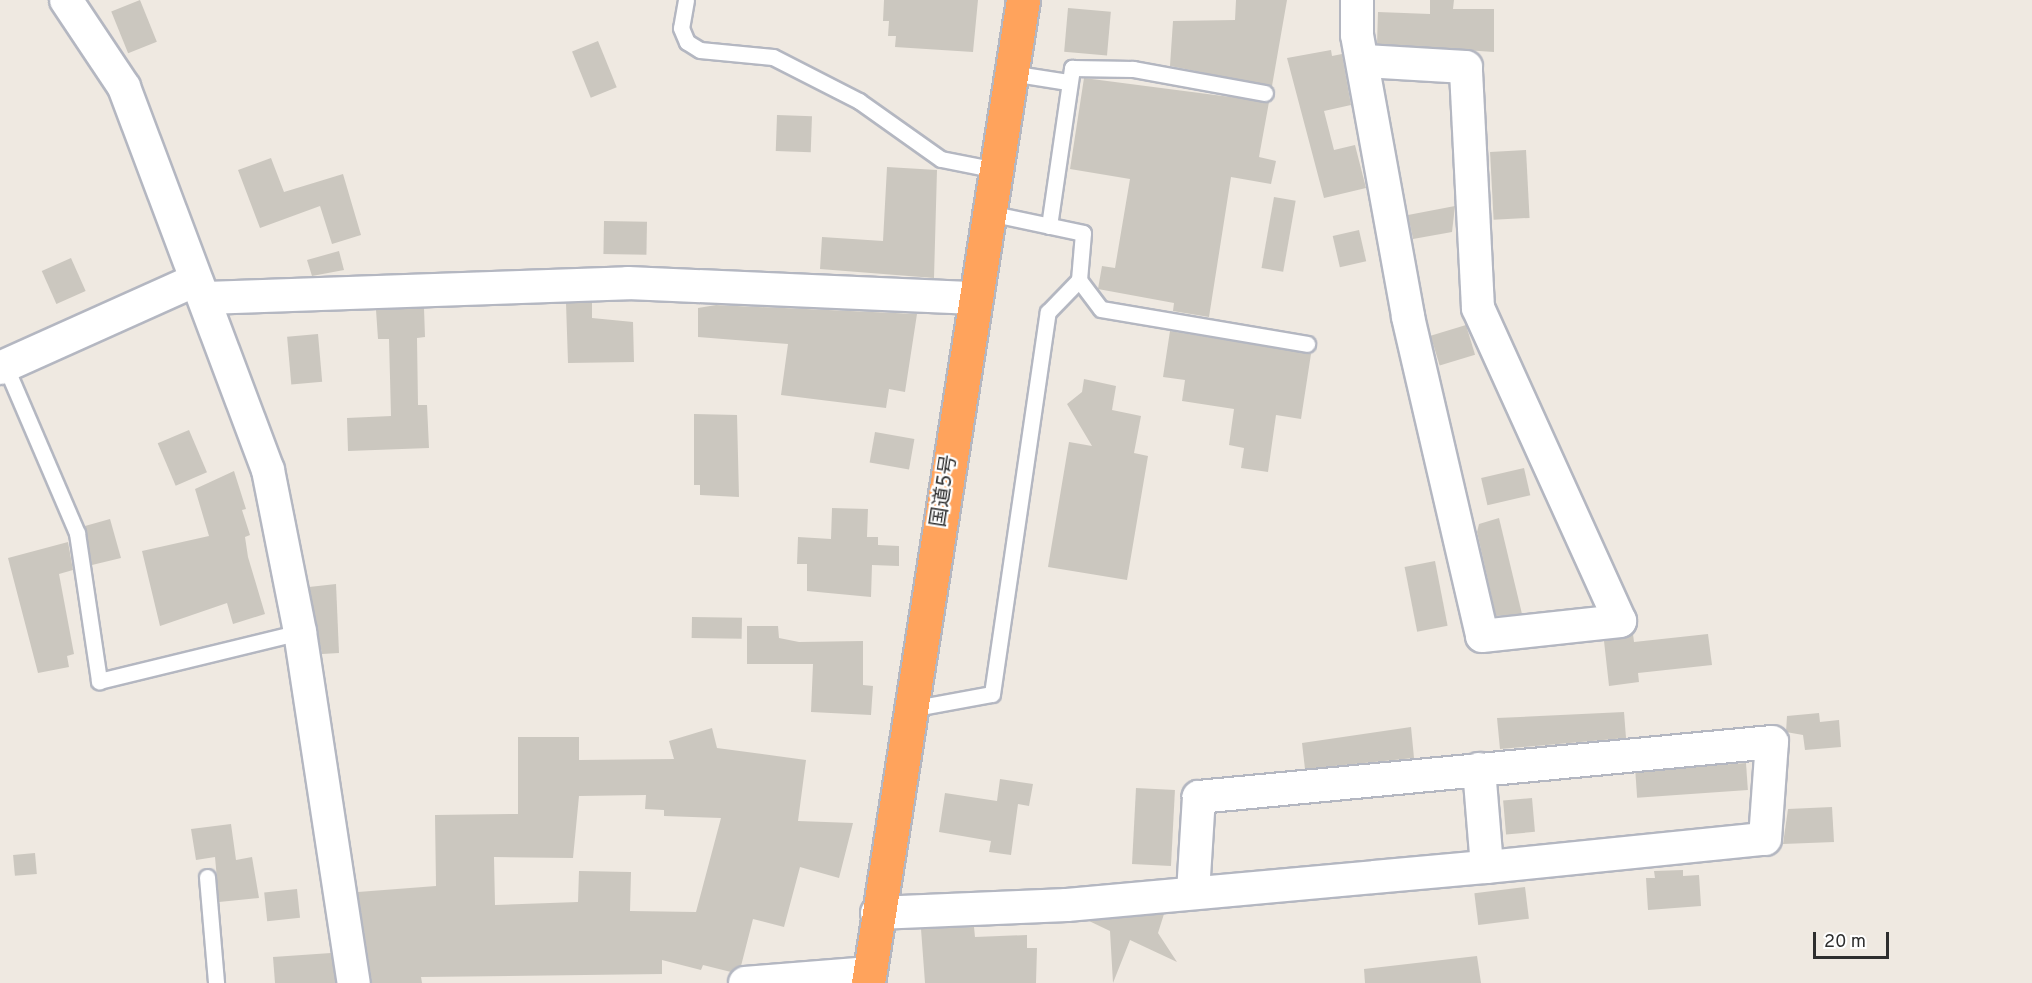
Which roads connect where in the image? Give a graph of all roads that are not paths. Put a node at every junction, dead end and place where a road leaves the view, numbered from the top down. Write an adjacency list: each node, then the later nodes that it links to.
1 (66, 0): 13 (street)
2 (686, 0): 9 (lane)
3 (1023, 0): 6 (highway, 国道5号)
4 (1357, 0): 5 (street)
5 (1364, 61): 5 (street)
6 (1011, 72): 7 (lane); 9 (highway, 国道5号)
7 (1068, 82): 8 (lane); 11 (lane)
8 (1265, 93)
9 (996, 170): 10 (highway, 国道5号)
10 (989, 213): 11 (lane); 14 (highway, 国道5号)
11 (1049, 226): 12 (lane)
12 (1079, 280): 15 (lane); 18 (lane)
13 (200, 290): 14 (street); 16 (street); 17 (street)
14 (975, 297): 18 (highway, 国道5号)
15 (1307, 344)
16 (3, 366): 17 (lane)
17 (300, 632): 26 (street)
18 (910, 709): 23 (highway, 国道5号)
19 (1479, 768): 20 (street); 20 (street); 22 (street)
20 (1487, 867): 22 (street)
21 (207, 877): 25 (lane)
22 (1193, 893): 23 (street)
23 (877, 914): 24 (highway, 国道5号)
24 (869, 978): 27 (street)
25 (216, 983)
26 (354, 983)
27 (745, 983)

